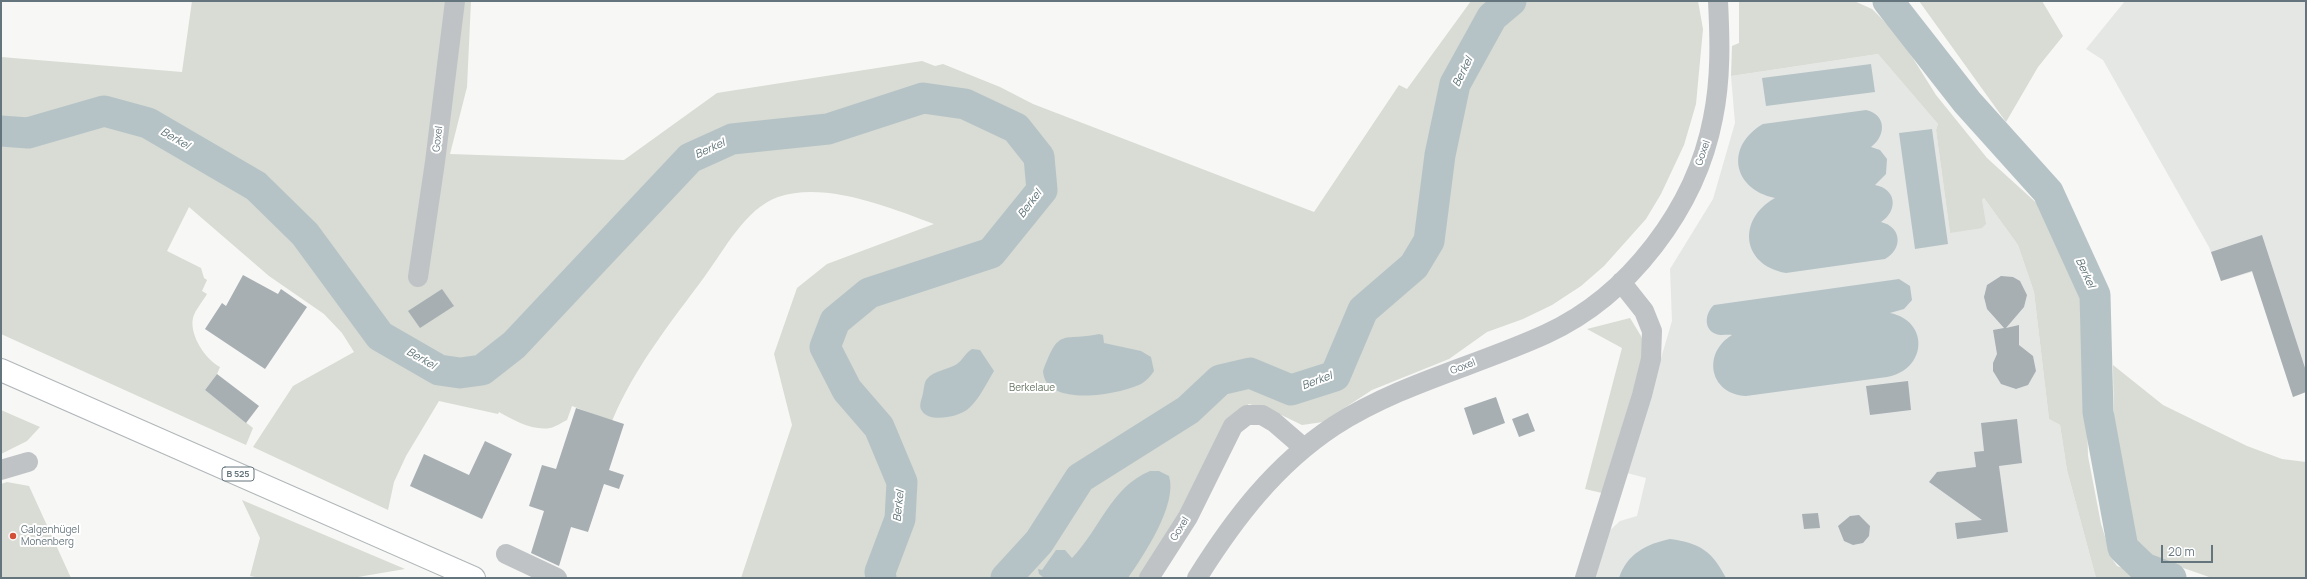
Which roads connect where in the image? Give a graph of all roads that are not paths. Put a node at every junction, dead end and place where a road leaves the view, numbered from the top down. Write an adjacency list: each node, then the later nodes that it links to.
1 (455, 1): 3 (street, Goxel)
2 (1718, 1): 4 (street, Goxel)
3 (418, 277)
4 (1621, 282): 6 (street, Goxel); 14 (street)
5 (1, 370): 10 (main road, B 525)
6 (1304, 448): 12 (street, Goxel); 13 (street, Goxel)
7 (28, 462): 8 (street)
8 (1, 470)
9 (506, 554): 11 (street)
10 (474, 578)
11 (557, 578)
12 (1148, 578)
13 (1197, 578)
14 (1585, 578)

